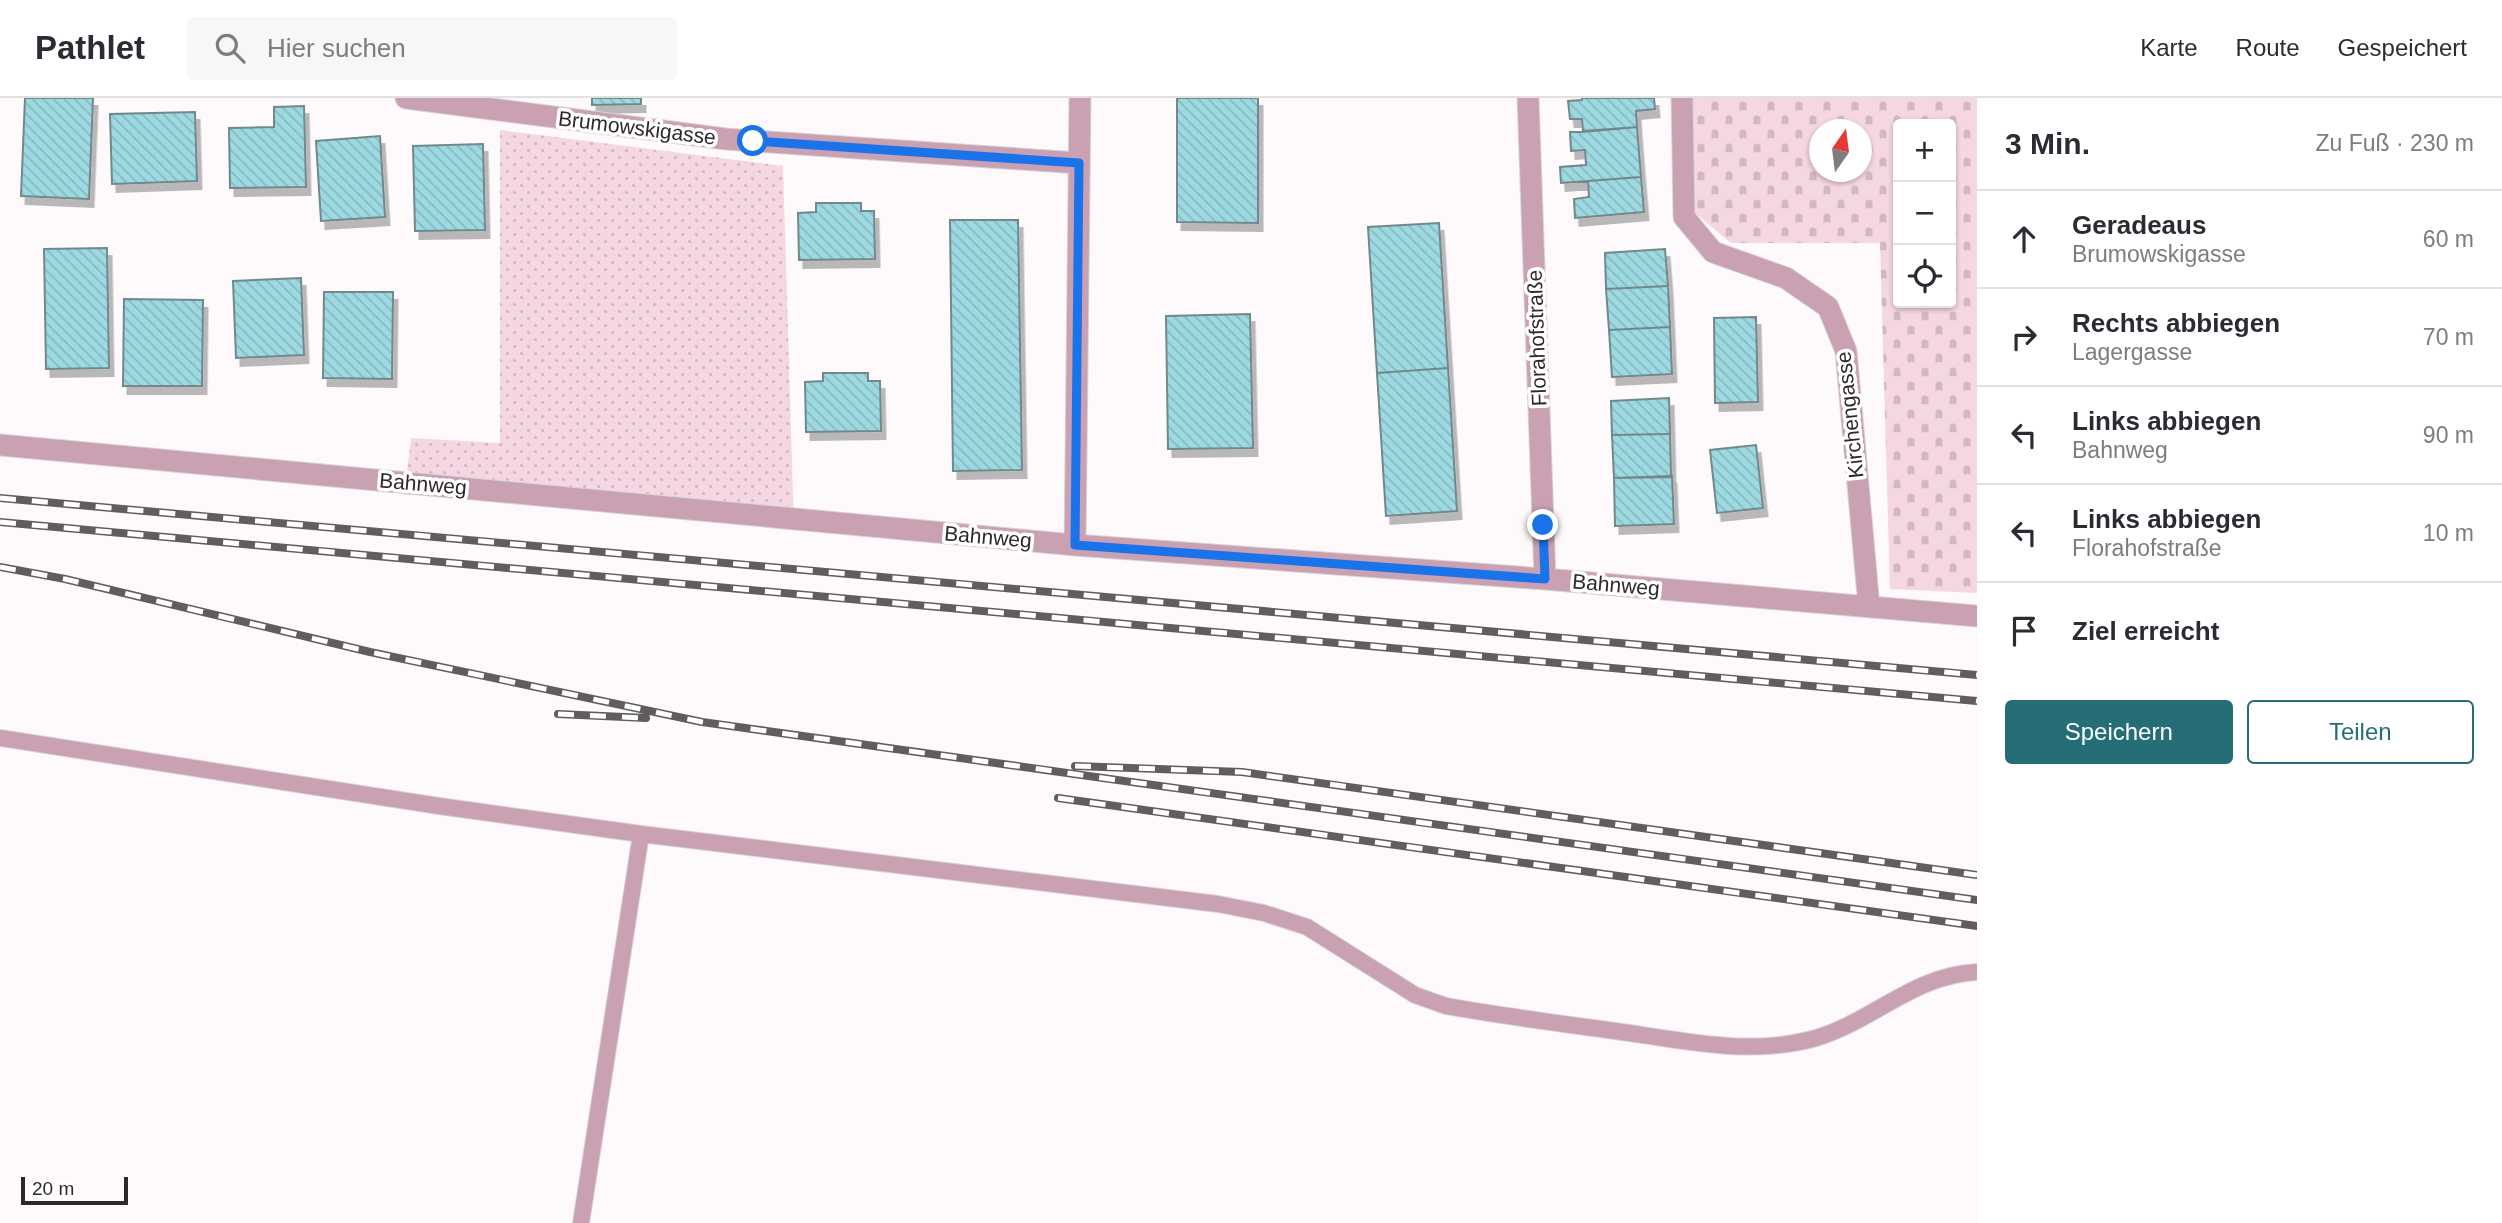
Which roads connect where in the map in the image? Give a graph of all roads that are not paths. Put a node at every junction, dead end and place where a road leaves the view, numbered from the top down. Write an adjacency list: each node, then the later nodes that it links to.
1 (406, 98): 5 (street, Brumowskigasse)
2 (1080, 98): 5 (street)
3 (1528, 98): 8 (street, Florahofstraße)
4 (1682, 98): 9 (street, Kirchengasse)
5 (1079, 163): 7 (street)
6 (0, 445): 7 (street, Bahnweg)
7 (1075, 545): 8 (street, Bahnweg)
8 (1545, 579): 9 (street, Bahnweg)
9 (1870, 607): 10 (street, Bahnweg)
10 (1977, 616)
11 (0, 738): 12 (lane)
12 (641, 834): 13 (lane); 14 (lane)
13 (1977, 972)
14 (581, 1223)

